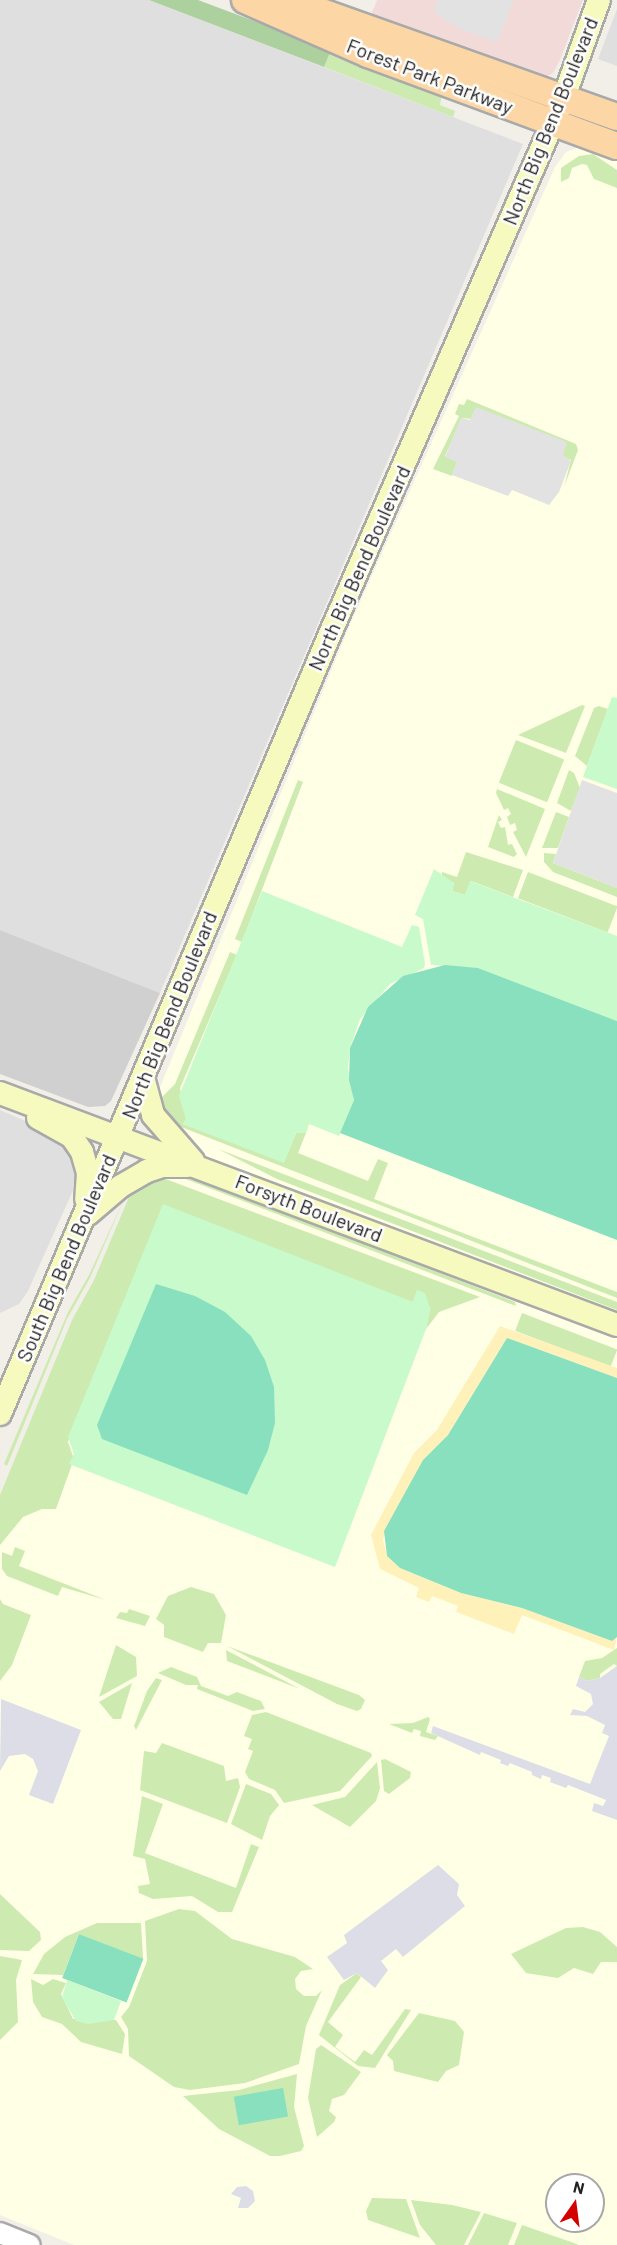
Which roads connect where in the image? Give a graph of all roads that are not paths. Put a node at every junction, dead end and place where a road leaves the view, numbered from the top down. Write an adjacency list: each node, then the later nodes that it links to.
1 (245, 0): 6 (main road, Forest Park Parkway)
2 (288, 0): 4 (main road, Forest Park Parkway)
3 (599, 0): 4 (main road, North Big Bend Boulevard)
4 (564, 97): 5 (main road, Forest Park Parkway); 6 (main road, North Big Bend Boulevard)
5 (617, 117)
6 (553, 122): 7 (main road, Forest Park Parkway); 8 (main road, North Big Bend Boulevard)
7 (617, 146)
8 (143, 1077): 10 (main road, North Big Bend Boulevard); 11 (main road)
9 (0, 1095): 10 (main road, Forsyth Boulevard); 12 (main road)
10 (119, 1136): 11 (main road, Forsyth Boulevard); 12 (main road, South Big Bend Boulevard)
11 (201, 1167): 12 (main road); 13 (main road, Forsyth Boulevard)
12 (84, 1218): 14 (main road, South Big Bend Boulevard)
13 (617, 1325)
14 (0, 1414)
15 (0, 2233): 16 (street)
16 (30, 2245)

